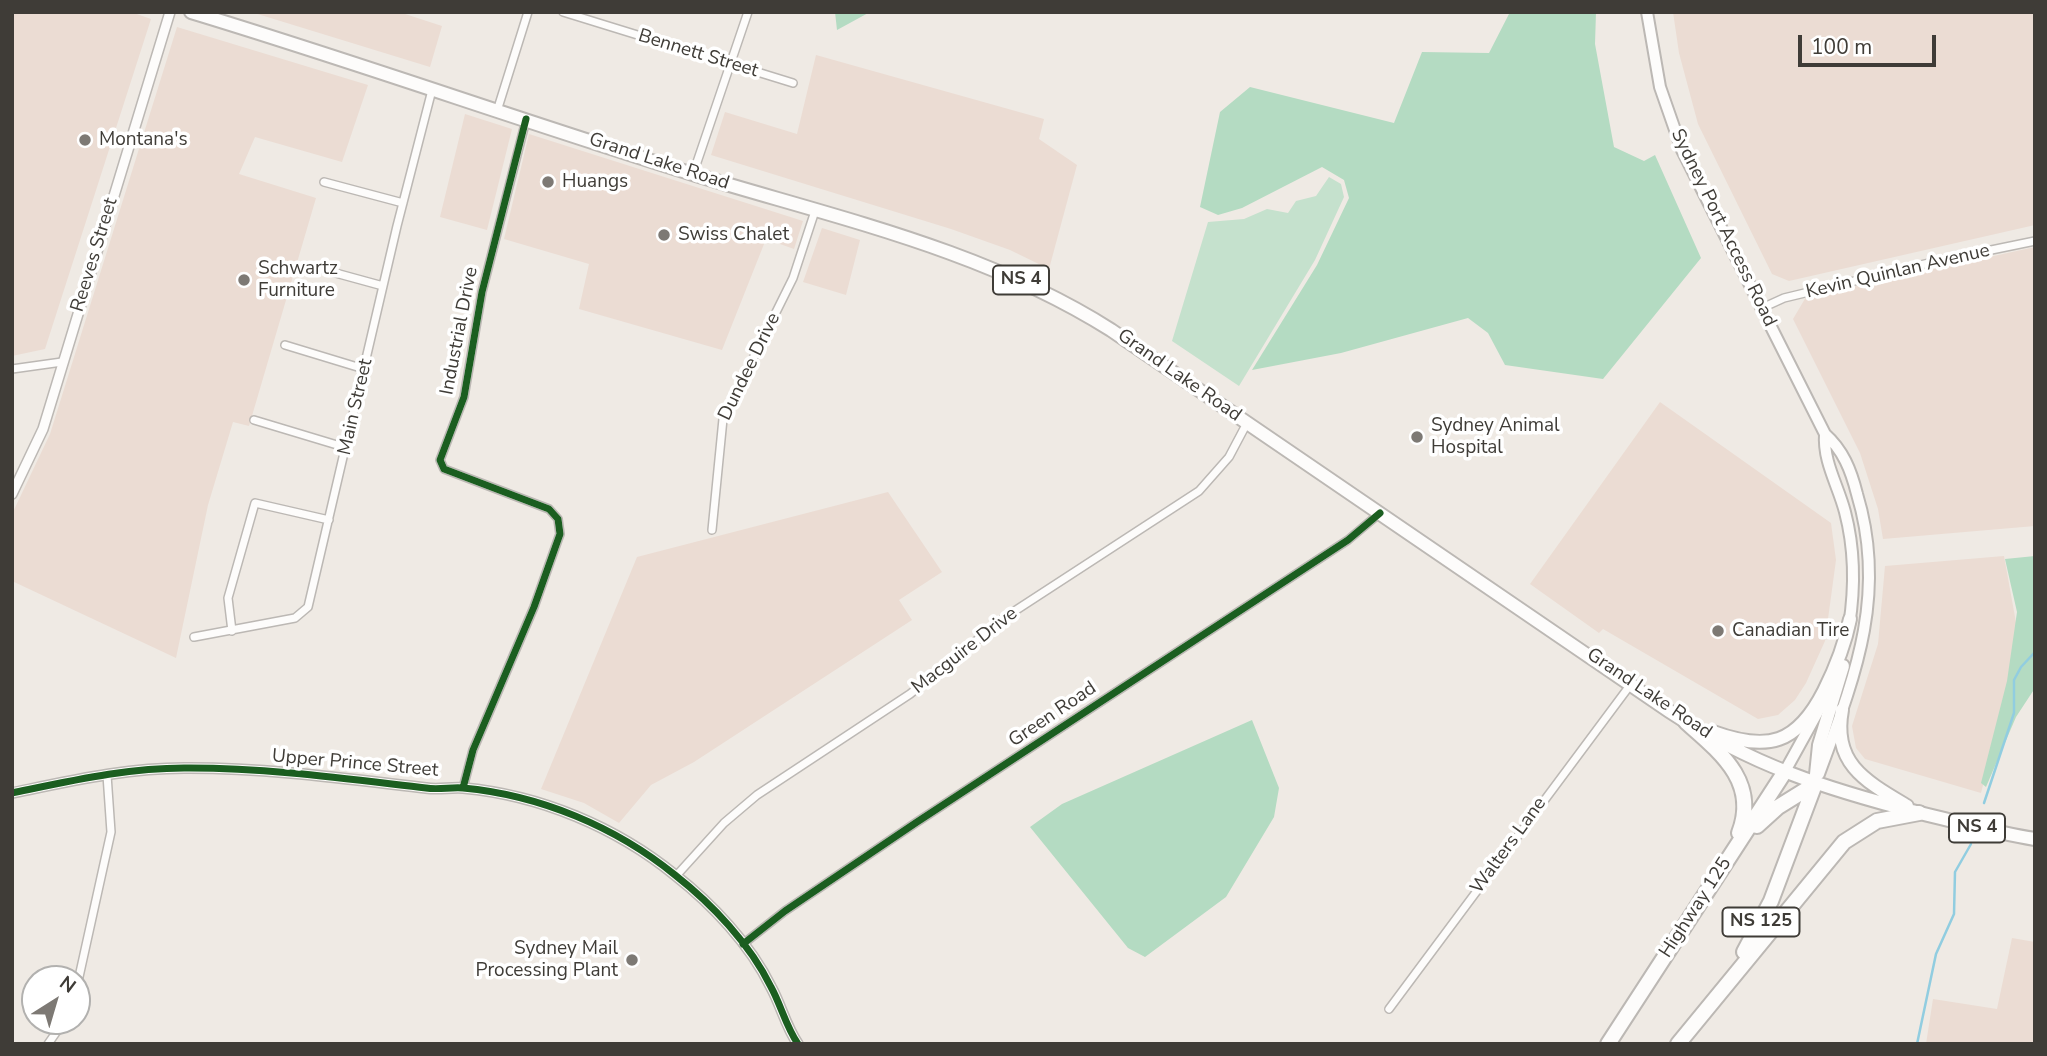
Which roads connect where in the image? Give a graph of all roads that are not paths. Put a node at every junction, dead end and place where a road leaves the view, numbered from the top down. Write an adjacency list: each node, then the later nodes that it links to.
1 (170, 12): 21 (street, Reeves Street)
2 (191, 12): 9 (main road, Grand Lake Road / NS 4)
3 (528, 12): 10 (street)
4 (563, 12): 7 (street, Bennett Street)
5 (748, 12): 7 (street)
6 (1647, 12): 19 (main road, Sydney Port Access Road)
7 (730, 64): 8 (street, Bennett Street); 12 (street)
8 (793, 83)
9 (432, 90): 10 (main road, Grand Lake Road / NS 4); 14 (street, Main Street)
10 (497, 111): 11 (main road, Grand Lake Road / NS 4)
11 (526, 119): 12 (main road, Grand Lake Road / NS 4); 41 (street, Industrial Drive)
12 (693, 174): 15 (main road, Grand Lake Road / NS 4)
13 (324, 182): 14 (street)
14 (403, 203): 18 (street, Main Street)
15 (815, 211): 25 (main road, Grand Lake Road / NS 4); 31 (street, Dundee Drive)
16 (2035, 242): 19 (street, Kevin Quinlan Avenue)
17 (310, 266): 18 (street)
18 (383, 286): 23 (street, Main Street)
19 (1762, 307): 26 (main road, Sydney Port Access Road)
20 (285, 345): 23 (street)
21 (61, 362): 22 (street); 28 (street, Reeves Street)
22 (12, 369)
23 (364, 369): 27 (street, Main Street)
24 (254, 420): 27 (street)
25 (1247, 423): 29 (main road, Grand Lake Road / NS 4); 46 (street, Macguire Drive)
26 (1825, 434): 32 (main road, Sydney Port Access Road); 36 (main road, Sydney Port Access Road)
27 (347, 448): 30 (street, Main Street)
28 (12, 494)
29 (1380, 513): 35 (main road, Grand Lake Road / NS 4); 48 (street, Green Road)
30 (329, 520): 33 (street, Main Street); 33 (street)
31 (712, 530)
32 (1850, 619): 37 (main road); 38 (main road, Sydney Port Access Road); 40 (main road)
33 (232, 631): 34 (street, Main Street)
34 (194, 637)
35 (1631, 684): 37 (main road, Grand Lake Road / NS 4); 50 (street, Walters Lane)
36 (1842, 710): 40 (main road, Sydney Port Access Road); 43 (main road)
37 (1686, 722): 38 (main road, Grand Lake Road / NS 4); 47 (highway)
38 (1784, 773): 40 (main road, Grand Lake Road / NS 4); 45 (highway, Highway 125 / NS 125)
39 (107, 775): 41 (street, Upper Prince Street); 42 (street, Upper Prince Street); 49 (street)
40 (1815, 784): 43 (main road, Grand Lake Road / NS 4); 45 (highway); 53 (highway, NS 125)
41 (463, 788): 46 (street, Upper Prince Street)
42 (12, 793)
43 (1919, 813): 44 (main road, Grand Lake Road / NS 4); 53 (highway)
44 (2035, 839)
45 (1727, 861): 47 (highway, Highway 125 / NS 125)
46 (676, 876): 48 (street, Upper Prince Street)
47 (1693, 911): 52 (highway, Highway 125 / NS 125)
48 (743, 944): 51 (street, Upper Prince Street)
49 (82, 965)
50 (1389, 1009)
51 (798, 1044)
52 (1608, 1044)
53 (1677, 1044)

